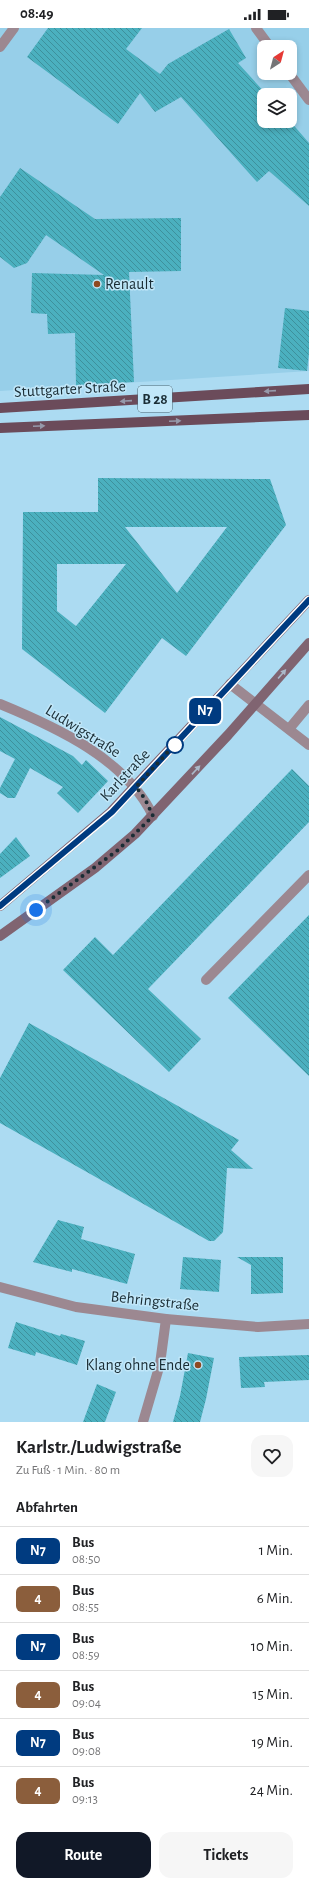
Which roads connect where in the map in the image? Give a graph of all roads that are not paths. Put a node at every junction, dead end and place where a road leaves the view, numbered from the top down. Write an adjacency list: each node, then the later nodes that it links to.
1 (14, 28): 4 (street)
2 (256, 28): 3 (street)
3 (265, 40)
4 (0, 47)
5 (294, 80): 6 (street)
6 (309, 100)
7 (309, 389): 8 (main road, Stuttgarter Straße / B 28, one-way to 8)
8 (0, 408)
9 (309, 415): 10 (main road, B 28, one-way to 9)
10 (0, 428)
11 (309, 600): 13 (main road, Karlstraße)
12 (309, 643): 15 (main road, one-way to 12)
13 (230, 684): 15 (street); 19 (main road, Karlstraße)
14 (0, 704): 19 (street, Ludwigstraße)
15 (256, 704): 17 (street); 20 (main road, one-way to 15)
16 (309, 705): 17 (street)
17 (289, 729): 18 (street)
18 (309, 745)
19 (136, 787): 20 (street, Ludwigstraße); 22 (main road, Karlstraße)
20 (153, 816): 23 (main road)
21 (309, 875): 24 (street)
22 (0, 906)
23 (0, 936)
24 (206, 980)
25 (0, 1287): 26 (street, Behringstraße)
26 (166, 1319): 27 (street, Behringstraße); 28 (street)
27 (309, 1324)
28 (143, 1422)

